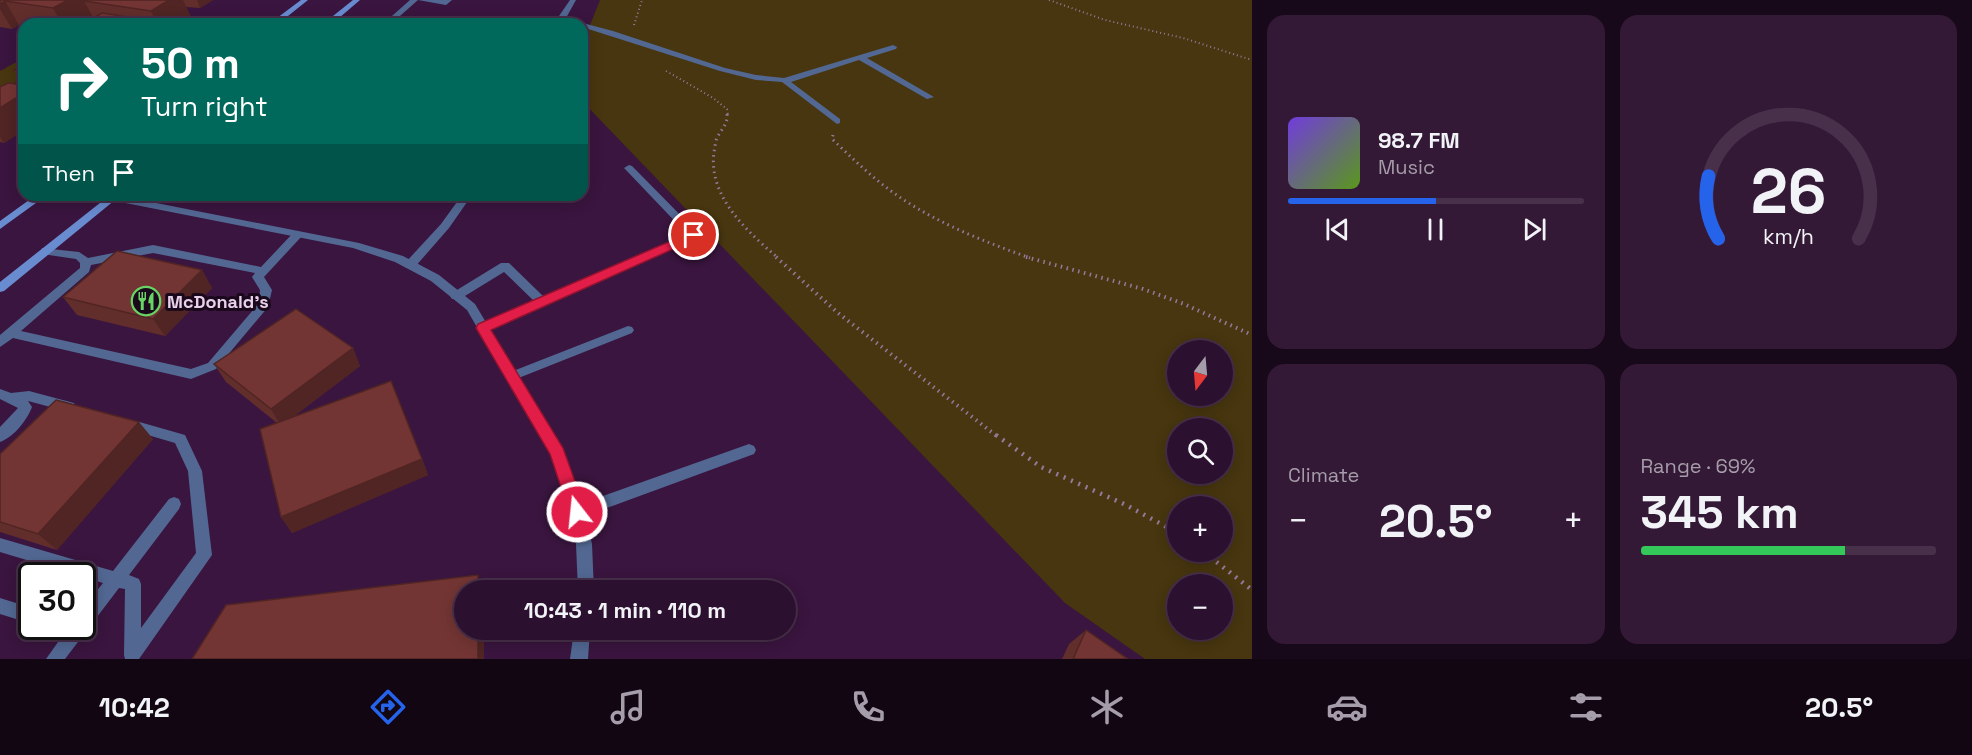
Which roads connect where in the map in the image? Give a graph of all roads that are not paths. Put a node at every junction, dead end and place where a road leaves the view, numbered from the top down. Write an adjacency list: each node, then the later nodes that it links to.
1 (305, 0): 8 (main road)
2 (357, 0): 9 (main road)
3 (414, 0): 10 (street)
4 (422, 0): 5 (street)
5 (448, 0)
6 (573, 0): 7 (street)
7 (563, 16): 11 (street); 12 (street)
8 (281, 18)
9 (334, 18)
10 (394, 18)
11 (538, 18)
12 (572, 18)
13 (588, 22): 16 (street)
14 (893, 47): 15 (street)
15 (860, 57): 16 (street); 17 (street)
16 (785, 81): 18 (street)
17 (930, 98)
18 (837, 121)
19 (629, 168): 32 (street)
20 (34, 201): 24 (main road)
21 (104, 201): 26 (main road)
22 (135, 201): 25 (street)
23 (463, 201): 28 (street)
24 (0, 226)
25 (298, 234): 28 (street); 29 (street)
26 (46, 251): 27 (street); 30 (main road)
27 (86, 262): 29 (street); 35 (street)
28 (410, 265): 31 (street)
29 (264, 271): 35 (street)
30 (0, 288)
31 (456, 296): 32 (street); 33 (street)
32 (542, 302): 33 (street)
33 (483, 328): 37 (street)
34 (628, 330): 37 (street)
35 (10, 333): 36 (street)
36 (0, 342)
37 (512, 376): 44 (street)
38 (5, 396): 39 (street); 41 (street)
39 (83, 411)
40 (115, 420): 53 (street)
41 (0, 436)
42 (749, 450): 44 (street)
43 (174, 504): 46 (street)
44 (577, 512): 47 (street)
45 (0, 545): 46 (street)
46 (115, 579): 48 (street); 53 (street)
47 (586, 580)
48 (96, 602)
49 (0, 606): 50 (street)
50 (18, 612)
51 (67, 640): 54 (street)
52 (581, 640): 55 (street)
53 (132, 656)
54 (55, 659)
55 (579, 659)

